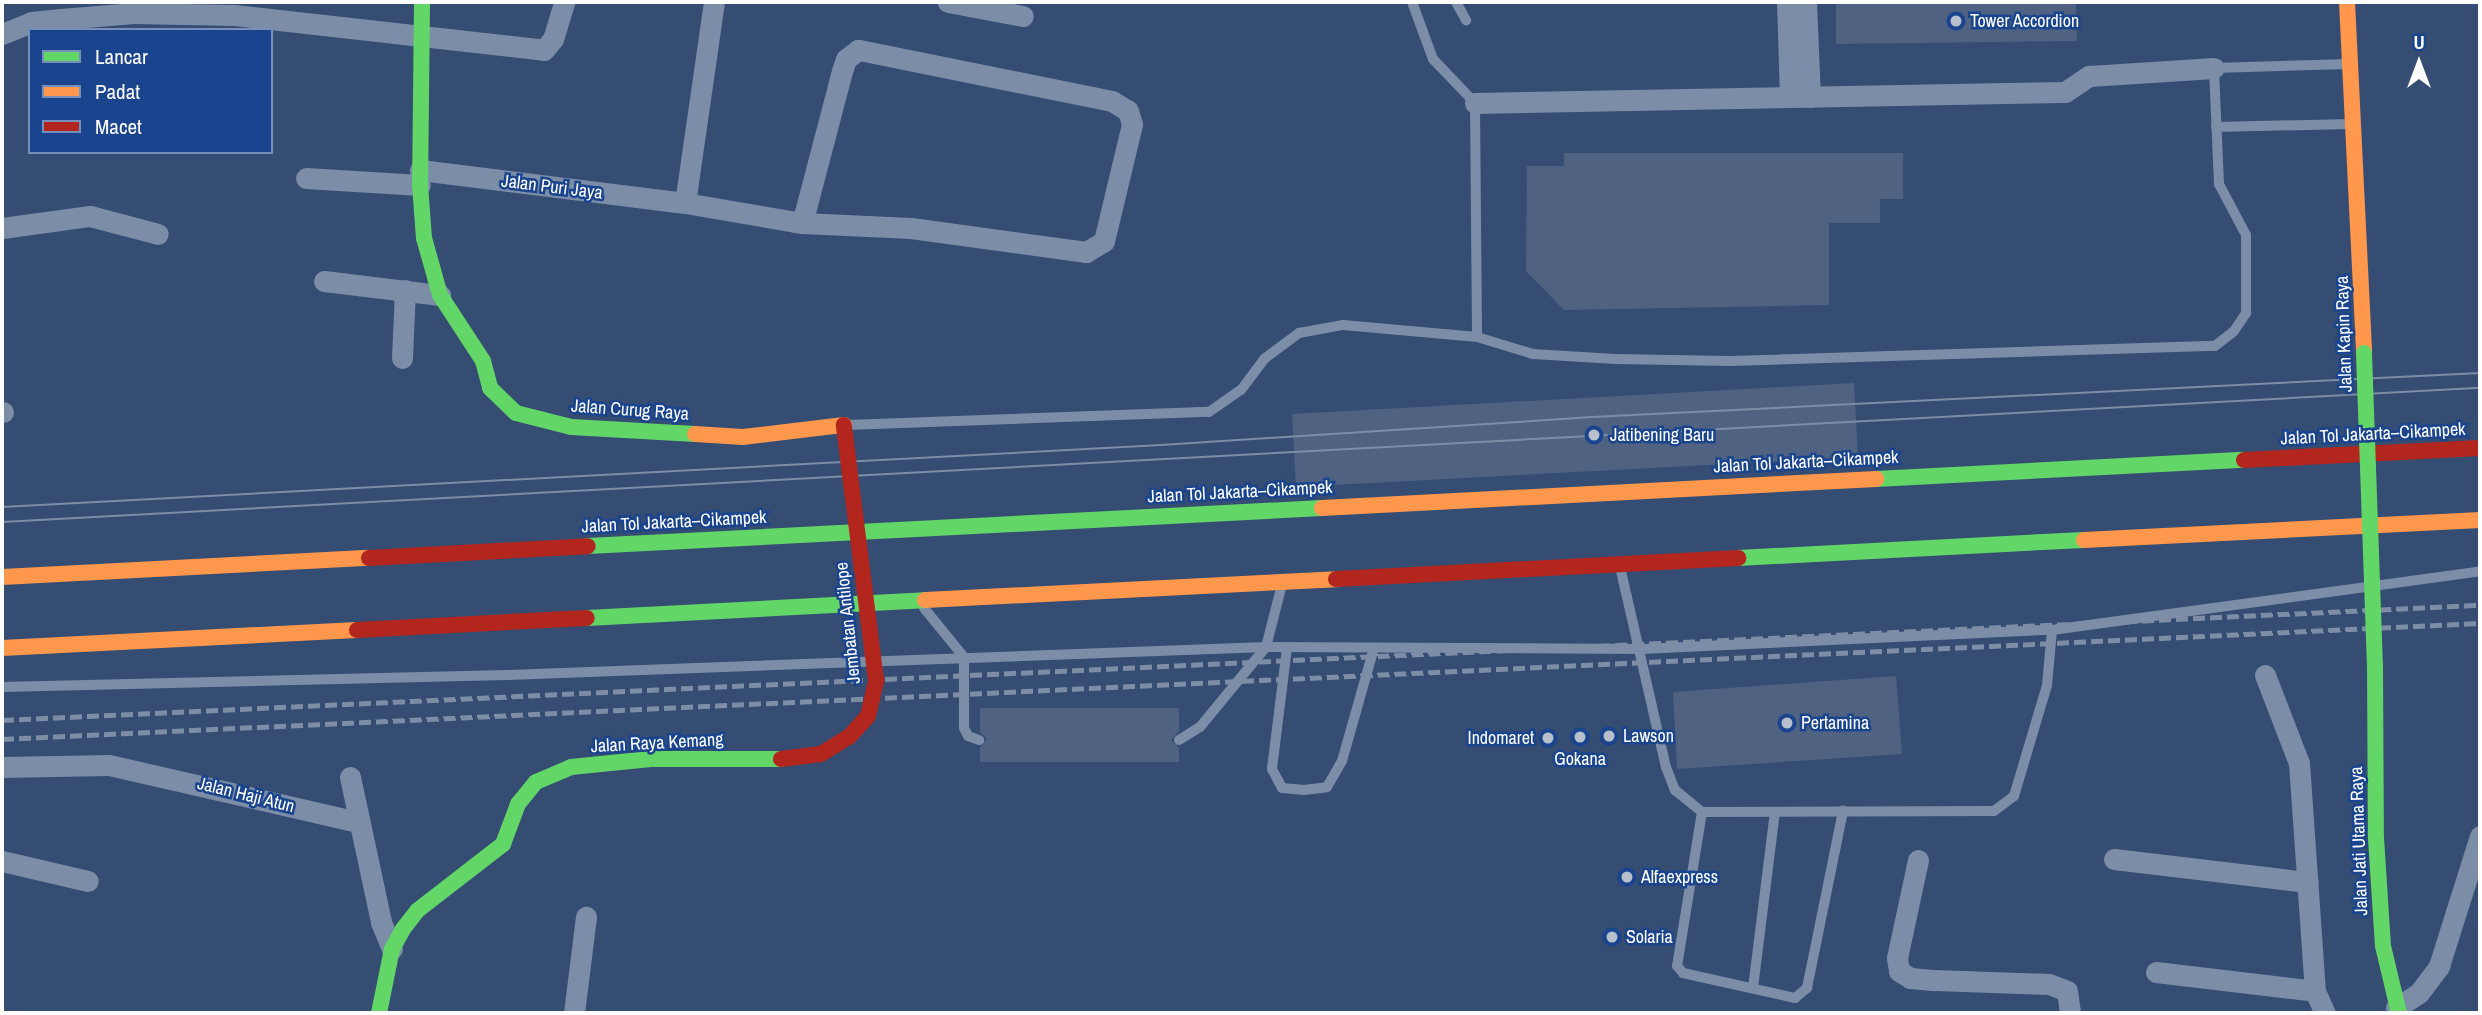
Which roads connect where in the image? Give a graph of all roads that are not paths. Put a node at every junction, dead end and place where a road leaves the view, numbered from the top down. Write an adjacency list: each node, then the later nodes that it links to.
1 (422, 2): 13 (main road, Jalan Curug Raya)
2 (564, 2): 13 (street)
3 (714, 2): 22 (street)
4 (948, 2): 10 (street)
5 (1412, 2): 17 (lane)
6 (1456, 2): 11 (lane)
7 (1787, 2): 16 (street)
8 (1806, 2): 16 (street)
9 (2347, 2): 14 (main road, Jalan Kapin Raya)
10 (1023, 16)
11 (1466, 20)
12 (2, 34): 13 (street)
13 (422, 35): 21 (main road, Jalan Curug Raya)
14 (2352, 64): 15 (lane); 18 (main road, Jalan Kapin Raya)
15 (2214, 68): 16 (street); 19 (lane)
16 (1800, 97): 17 (street)
17 (1475, 103): 29 (lane)
18 (2354, 124): 19 (lane); 46 (main road, Jalan Kapin Raya, bridge)
19 (2216, 127): 29 (lane)
20 (306, 178): 21 (street, Jalan Puri Jaya)
21 (420, 178): 22 (street, Jalan Puri Jaya); 28 (main road, Jalan Curug Raya)
22 (685, 203): 23 (street, Jalan Puri Jaya)
23 (802, 223): 23 (street, Jalan Puri Jaya)
24 (2, 228): 25 (street)
25 (158, 234)
26 (324, 281): 27 (street)
27 (405, 290): 28 (street); 30 (street)
28 (440, 295): 31 (main road, Jalan Curug Raya)
29 (1477, 337): 31 (lane)
30 (402, 359)
31 (844, 425): 51 (main road, Jembatan Antilope, bridge)
32 (2480, 448): 36 (main road, Jalan Tol Jakarta–Cikampek)
33 (2480, 520): 34 (main road)
34 (1619, 564): 37 (main road); 44 (lane)
35 (2480, 571): 39 (lane)
36 (2, 577)
37 (1283, 581): 38 (main road); 40 (lane)
38 (920, 603): 41 (main road); 45 (lane)
39 (2052, 630): 44 (lane); 54 (lane)
40 (1266, 647): 42 (lane); 45 (lane); 50 (lane)
41 (2, 648)
42 (1287, 648): 43 (lane); 43 (lane)
43 (1374, 648): 44 (lane)
44 (1642, 649): 55 (lane)
45 (964, 657): 48 (lane); 49 (lane)
46 (2375, 665): 69 (main road, Jalan Jati Utama Raya)
47 (2265, 675): 63 (street)
48 (2, 687)
49 (979, 740)
50 (1179, 740)
51 (781, 759): 65 (main road, Jalan Raya Kemang)
52 (2, 767): 57 (street, Jalan Haji Atun)
53 (350, 777): 57 (street)
54 (1843, 811): 56 (lane); 67 (lane)
55 (1702, 812): 56 (lane); 67 (lane)
56 (1775, 812): 67 (lane)
57 (358, 822): 65 (street)
58 (2480, 836): 69 (street)
59 (2114, 859): 63 (street)
60 (1918, 860): 72 (street)
61 (2, 861): 62 (street)
62 (88, 881)
63 (2308, 882): 68 (street)
64 (586, 918): 71 (street)
65 (392, 949): 70 (main road, Jalan Raya Kemang)
66 (2156, 972): 68 (street)
67 (1753, 988)
68 (2315, 991): 73 (street)
69 (2397, 1011)
70 (379, 1013)
71 (574, 1013)
72 (2070, 1013)
73 (2325, 1013)

